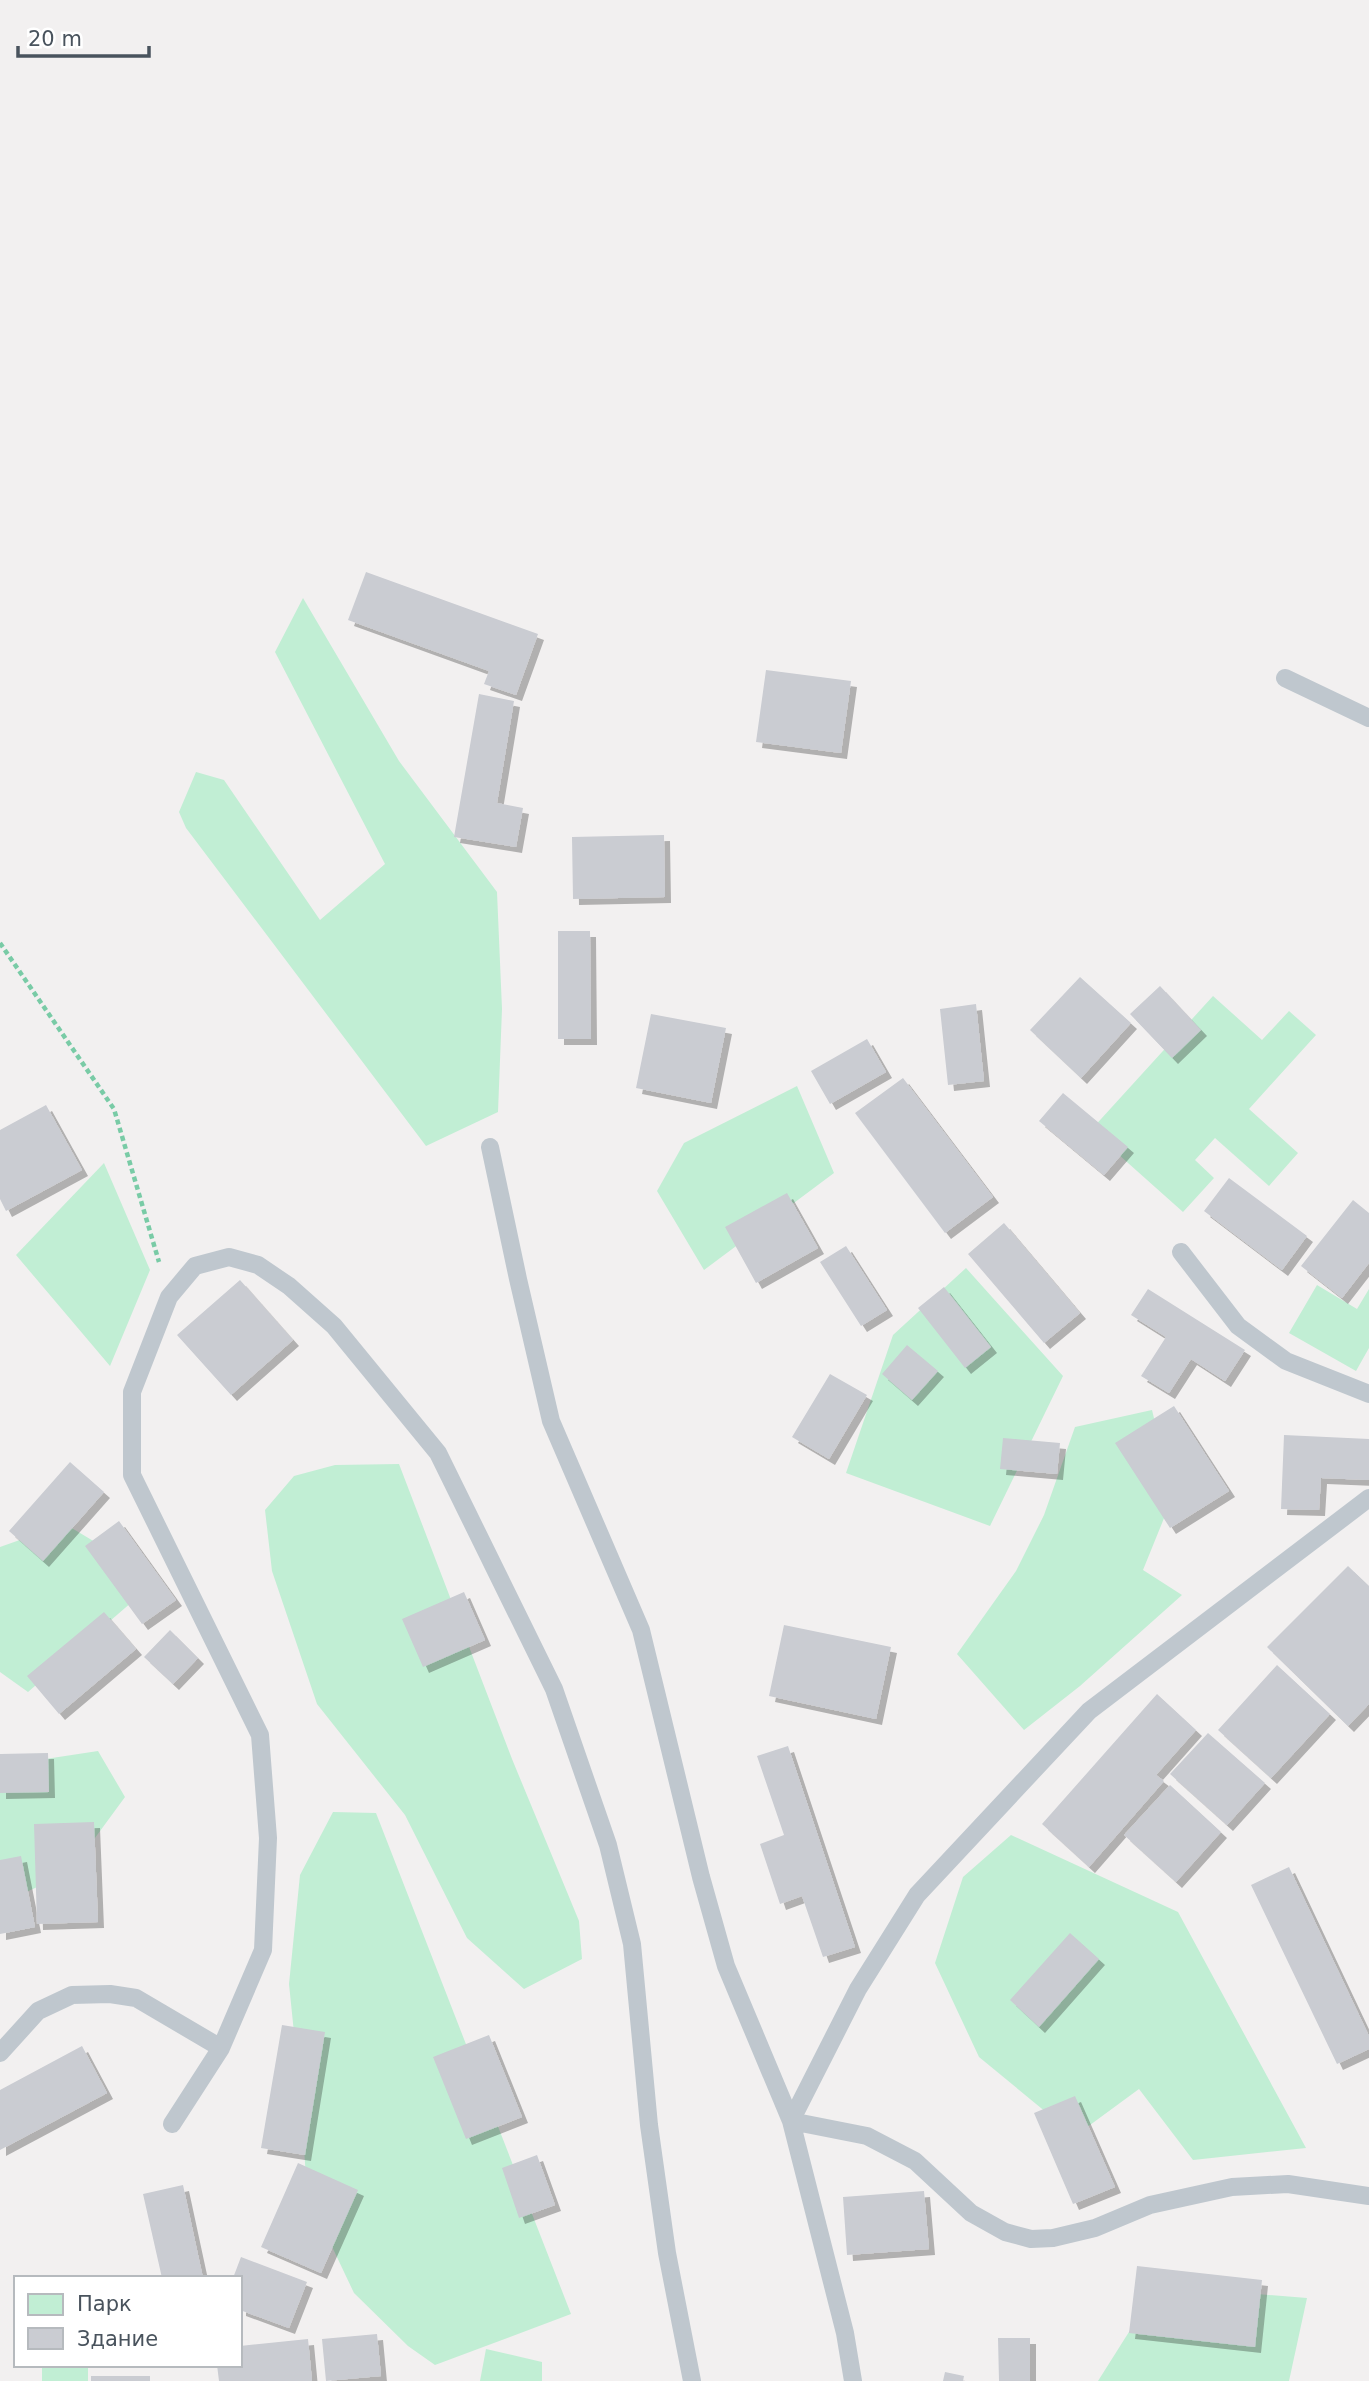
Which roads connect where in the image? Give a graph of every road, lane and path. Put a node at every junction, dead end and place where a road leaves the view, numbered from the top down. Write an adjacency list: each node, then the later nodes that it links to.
1 (1285, 678): 2 (lane)
2 (1369, 718)
3 (0, 943): 6 (path)
4 (490, 1147): 11 (lane)
5 (1181, 1252): 7 (lane)
6 (169, 1297): 9 (lane); 14 (lane)
7 (1369, 1394)
8 (1369, 1498): 11 (lane)
9 (221, 2048): 10 (lane); 12 (lane)
10 (0, 2053)
11 (791, 2121): 13 (lane); 15 (lane)
12 (172, 2124)
13 (1369, 2196)
14 (692, 2381)
15 (853, 2381)

